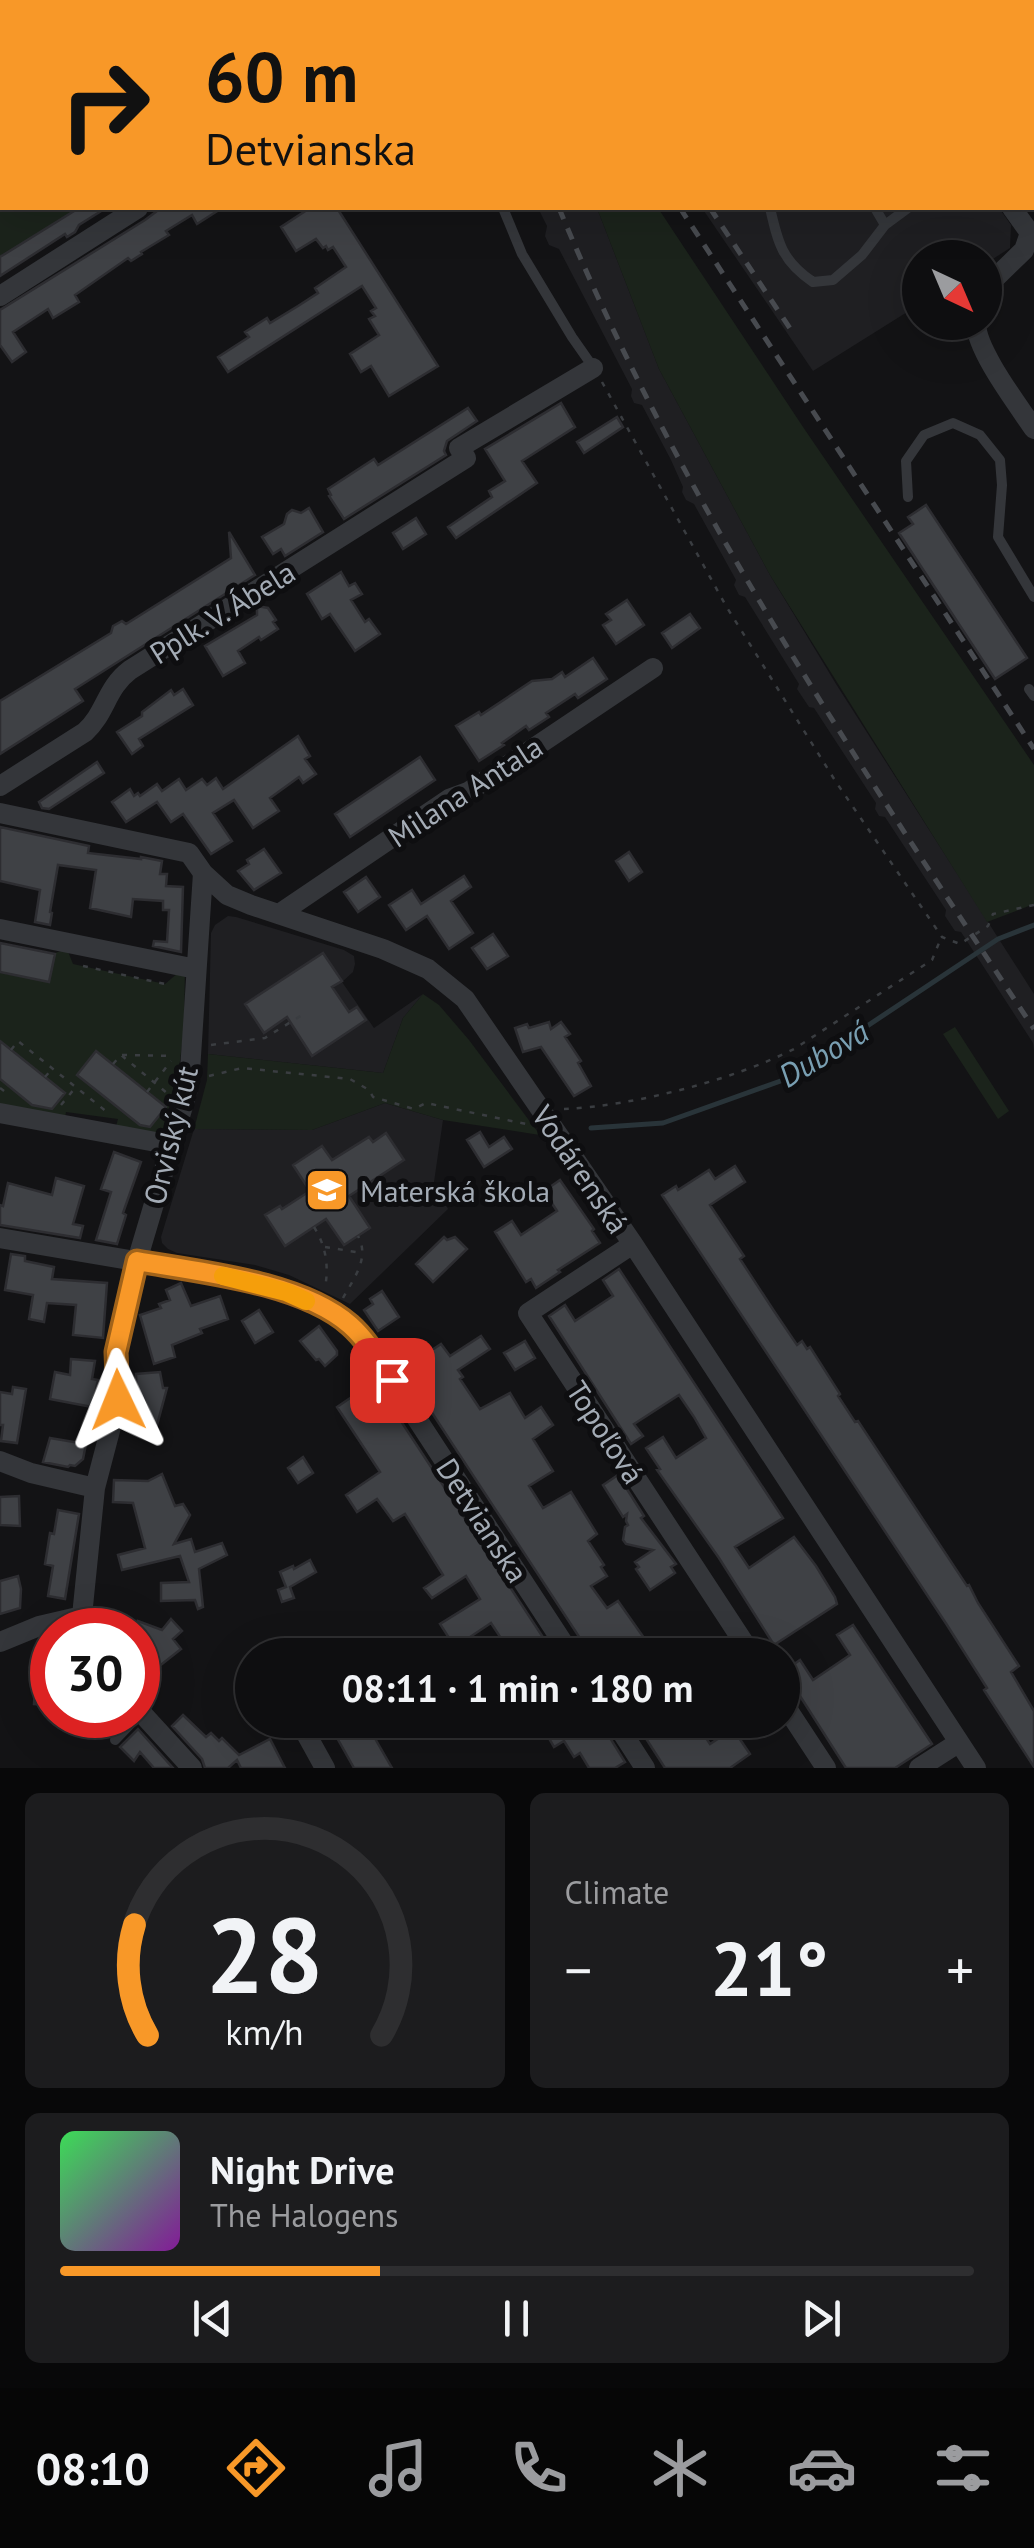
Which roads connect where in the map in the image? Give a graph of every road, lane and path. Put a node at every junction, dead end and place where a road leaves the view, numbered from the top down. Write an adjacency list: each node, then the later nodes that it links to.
1 (135, 210): 9 (street)
2 (504, 210): 11 (lane)
3 (770, 210): 7 (lane)
4 (875, 210): 7 (lane)
5 (905, 210): 7 (lane)
6 (1013, 210): 8 (street)
7 (885, 225)
8 (1002, 271)
9 (0, 296)
10 (980, 340): 12 (street)
11 (594, 368): 16 (street, Pplk. V. Ábela); 22 (path)
12 (1034, 429)
13 (908, 497): 14 (lane)
14 (1034, 597)
15 (653, 668): 20 (street, Milana Antala)
16 (0, 786)
17 (0, 813): 18 (street, Vodárenská)
18 (203, 873): 20 (street, Vodárenská); 23 (street, Orviský kút)
19 (1034, 905): 22 (path)
20 (279, 914): 49 (street, Vodárenská)
21 (0, 929): 23 (street)
22 (942, 936): 41 (path)
23 (196, 969): 45 (street, Orviský kút)
24 (302, 1015): 25 (path)
25 (205, 1046)
26 (12, 1050): 31 (path)
27 (120, 1055): 28 (path); 30 (path); 34 (path)
28 (174, 1056): 29 (path); 34 (path)
29 (181, 1056)
30 (112, 1064)
31 (52, 1068): 32 (path); 35 (path)
32 (45, 1077)
33 (202, 1078): 44 (path)
34 (154, 1082): 37 (path); 38 (path)
35 (76, 1087): 39 (path); 40 (path)
36 (95, 1089): 39 (path)
37 (147, 1092)
38 (174, 1092)
39 (89, 1097): 43 (path)
40 (60, 1106)
41 (556, 1109)
42 (0, 1113): 45 (street)
43 (112, 1116)
44 (533, 1125)
45 (172, 1145): 52 (street, Orviský kút)
46 (314, 1227): 50 (path)
47 (358, 1236): 51 (path)
48 (0, 1238): 52 (street)
49 (633, 1244): 60 (street, Topoľová); 66 (street, Vodárenská)
50 (324, 1247): 51 (path); 53 (path)
51 (363, 1254): 54 (path)
52 (137, 1261): 56 (street, Orviský kút); 59 (street, Detvianska)
53 (324, 1295)
54 (339, 1303)
55 (0, 1461): 56 (street)
56 (95, 1488): 57 (street, Orviský kút)
57 (85, 1608)
58 (30, 1630): 61 (street)
59 (560, 1638)
60 (741, 1638)
61 (0, 1642)
62 (800, 1728): 70 (street)
63 (160, 1734): 67 (street)
64 (308, 1738): 68 (street)
65 (626, 1738): 69 (street)
66 (958, 1742): 71 (street); 72 (street, Vodárenská)
67 (192, 1768)
68 (325, 1768)
69 (645, 1768)
70 (826, 1768)
71 (919, 1768)
72 (976, 1768)

